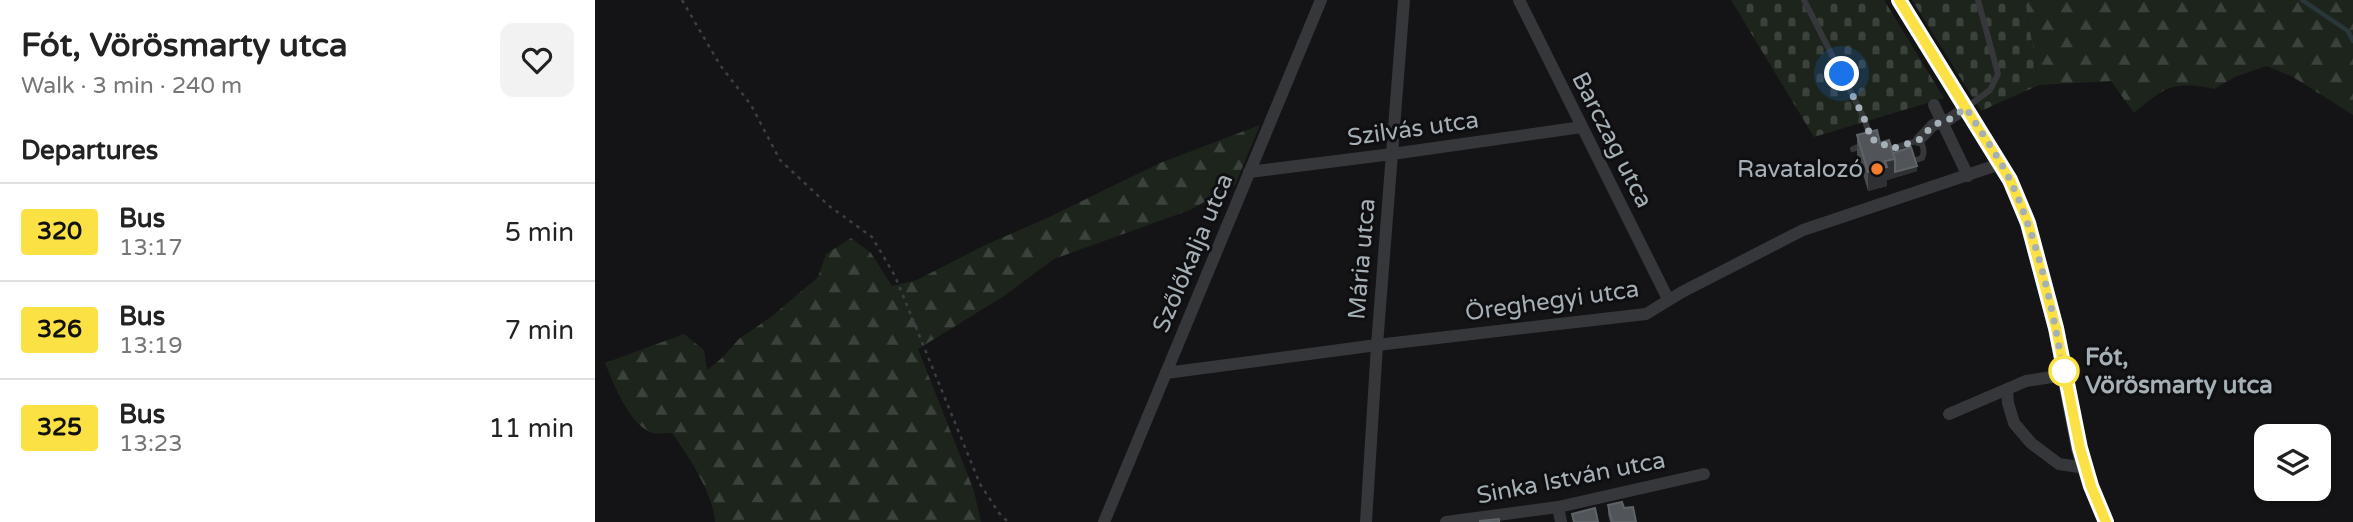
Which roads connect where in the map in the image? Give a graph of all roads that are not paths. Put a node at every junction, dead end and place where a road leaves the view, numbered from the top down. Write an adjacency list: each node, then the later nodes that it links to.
1 (1321, 0): 17 (street, Szőlőkalja utca)
2 (1405, 0): 14 (street, Mária utca)
3 (1519, 0): 10 (street, Barczag utca)
4 (1804, 0): 13 (lane)
5 (1899, 0): 8 (main road)
6 (1979, 0): 8 (lane)
7 (1934, 105): 9 (street)
8 (1966, 108): 9 (street); 16 (main road)
9 (1941, 122): 11 (street); 18 (street)
10 (1582, 127): 14 (street, Szilvás utca); 19 (street, Barczag utca)
11 (1919, 140): 12 (lane); 15 (lane)
12 (1884, 144)
13 (1853, 149)
14 (1392, 154): 17 (street, Szilvás utca); 20 (street, Mária utca)
15 (1916, 160)
16 (2000, 164): 18 (street, Öreghegyi utca); 22 (main road)
17 (1249, 172): 21 (street, Szőlőkalja utca)
18 (1968, 177): 19 (street, Öreghegyi utca)
19 (1668, 299): 20 (street, Öreghegyi utca)
20 (1377, 345): 21 (street, Öreghegyi utca); 29 (street, Mária utca)
21 (1166, 373): 28 (street, Szőlőkalja utca)
22 (2064, 375): 23 (street); 25 (main road)
23 (2007, 390): 24 (street); 25 (street)
24 (1949, 414)
25 (2086, 468): 32 (main road)
26 (1704, 474): 27 (street, Sinka István utca)
27 (1558, 507): 30 (street, Sinka István utca); 31 (street)
28 (1104, 522)
29 (1366, 522)
30 (1446, 522)
31 (1561, 522)
32 (2106, 522)

